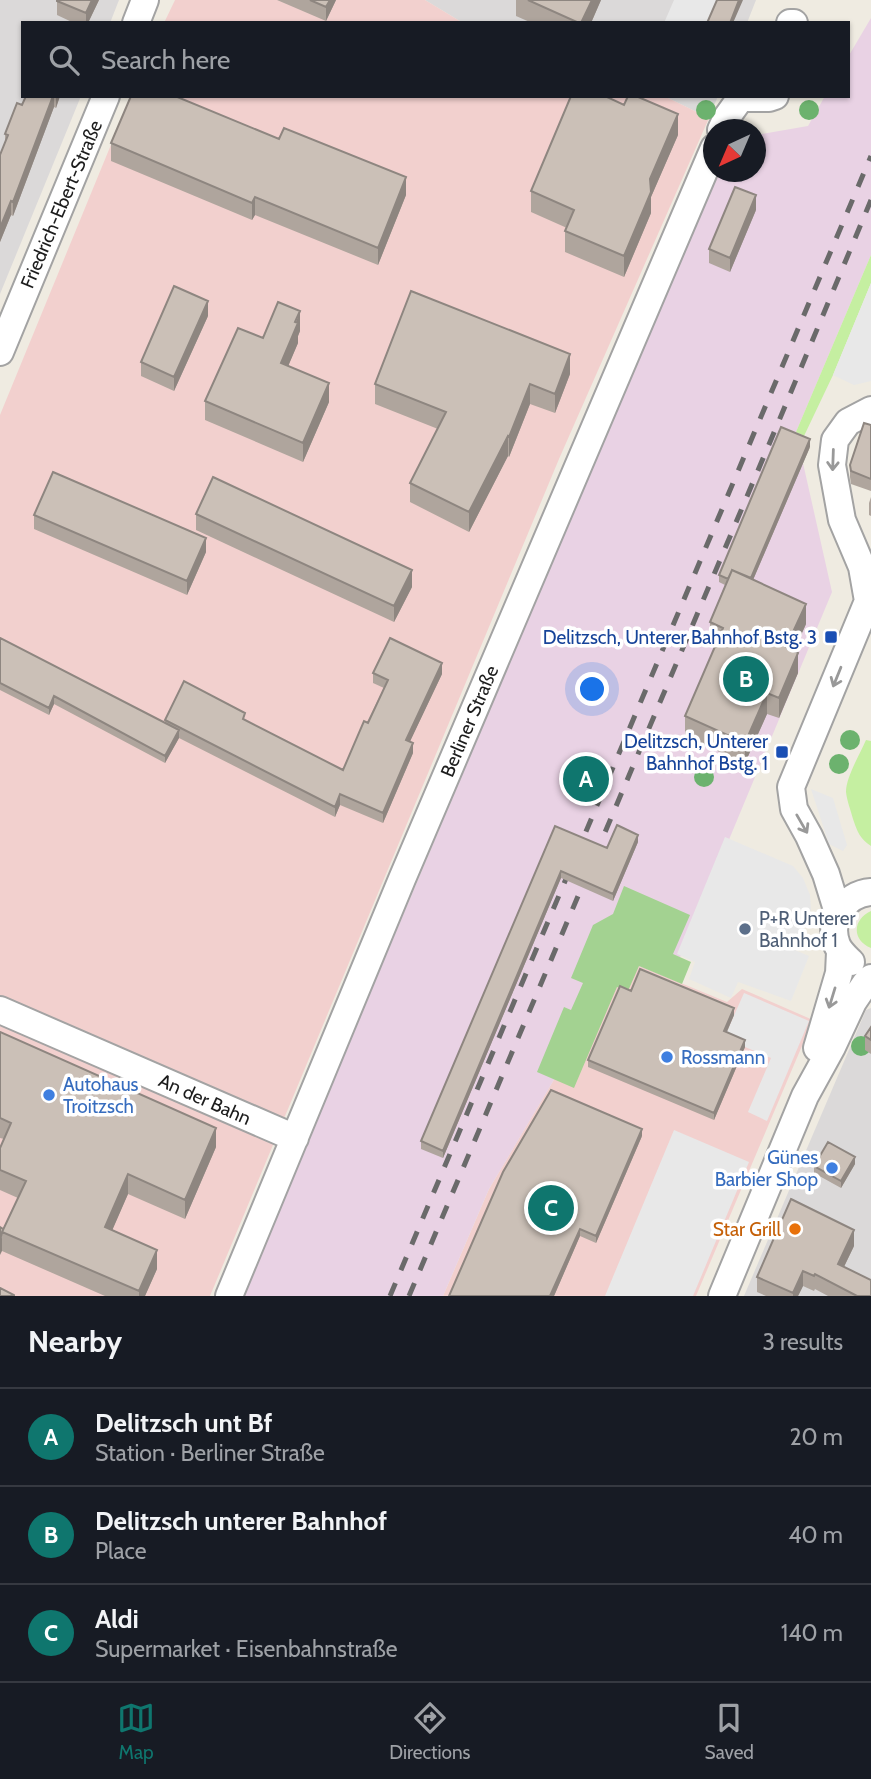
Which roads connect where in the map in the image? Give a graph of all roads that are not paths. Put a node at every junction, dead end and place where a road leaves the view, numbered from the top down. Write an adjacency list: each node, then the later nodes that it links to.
1 (145, 0): 2 (street)
2 (137, 21)
3 (105, 98): 7 (street, Friedrich-Ebert-Straße)
4 (741, 98): 5 (street)
5 (726, 119)
6 (703, 172): 17 (street, Berliner Straße)
7 (0, 352)
8 (871, 410): 9 (street, one-way to 9)
9 (869, 600): 11 (street, one-way to 11)
10 (869, 890): 11 (street)
11 (838, 913): 12 (street)
12 (840, 952): 13 (street); 16 (street, one-way to 16)
13 (871, 972)
14 (871, 978): 16 (street)
15 (0, 1010): 17 (street, An der Bahn)
16 (805, 1097): 19 (street)
17 (295, 1138): 18 (street, Berliner Straße)
18 (229, 1296)
19 (722, 1296)

